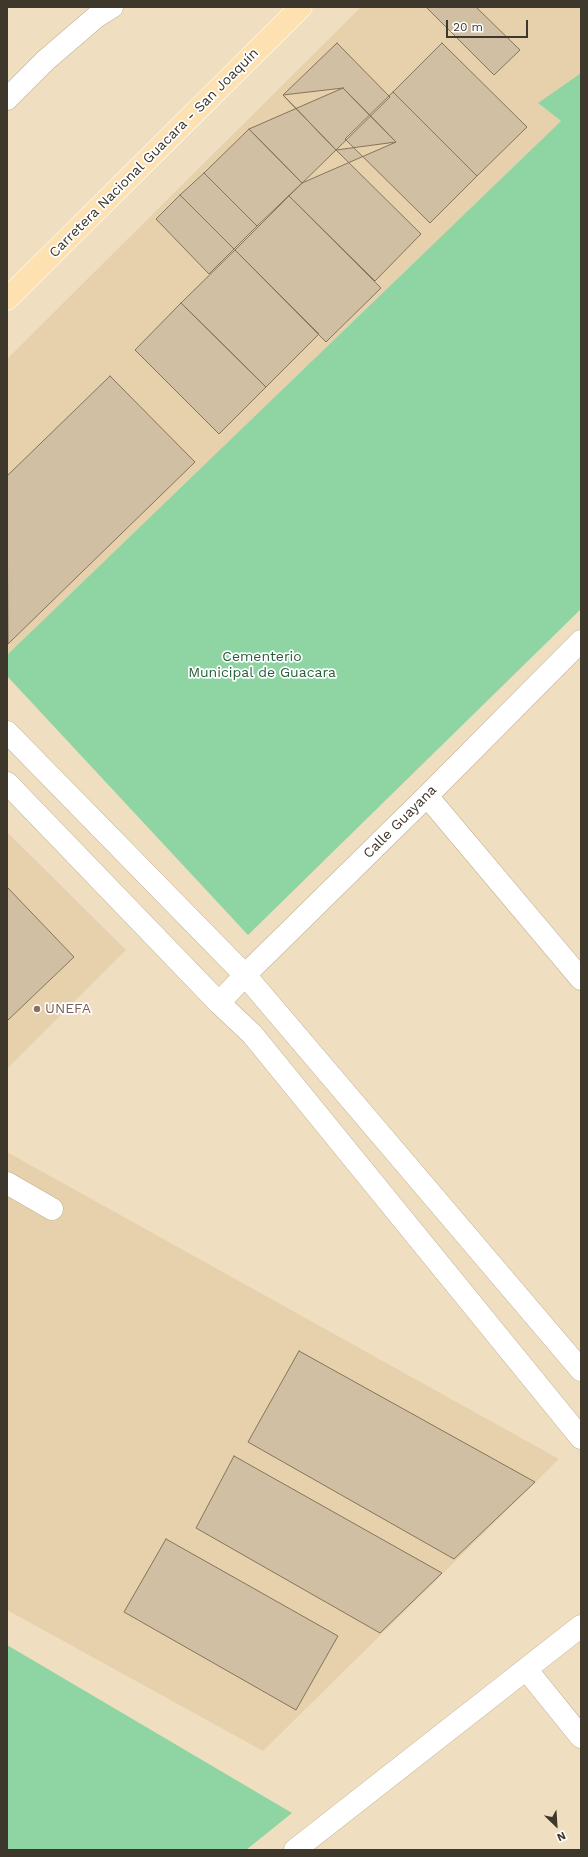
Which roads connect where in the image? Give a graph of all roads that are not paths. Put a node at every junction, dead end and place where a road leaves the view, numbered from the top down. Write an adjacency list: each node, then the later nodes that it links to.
1 (112, 7): 3 (street)
2 (301, 7): 4 (main road, Carretera Nacional Guacara - San Joaquín)
3 (7, 99)
4 (7, 299)
5 (581, 641): 8 (street, Calle Guayana)
6 (7, 732): 9 (street)
7 (7, 784): 11 (street)
8 (427, 796): 9 (street, Calle Guayana); 10 (street)
9 (245, 975): 11 (street, Calle Guayana); 14 (street)
10 (581, 979)
11 (219, 1003): 15 (street)
12 (7, 1184): 13 (street)
13 (52, 1209)
14 (581, 1370)
15 (581, 1438)
16 (581, 1626): 17 (street)
17 (526, 1669): 18 (street); 19 (street)
18 (581, 1737)
19 (295, 1850)

